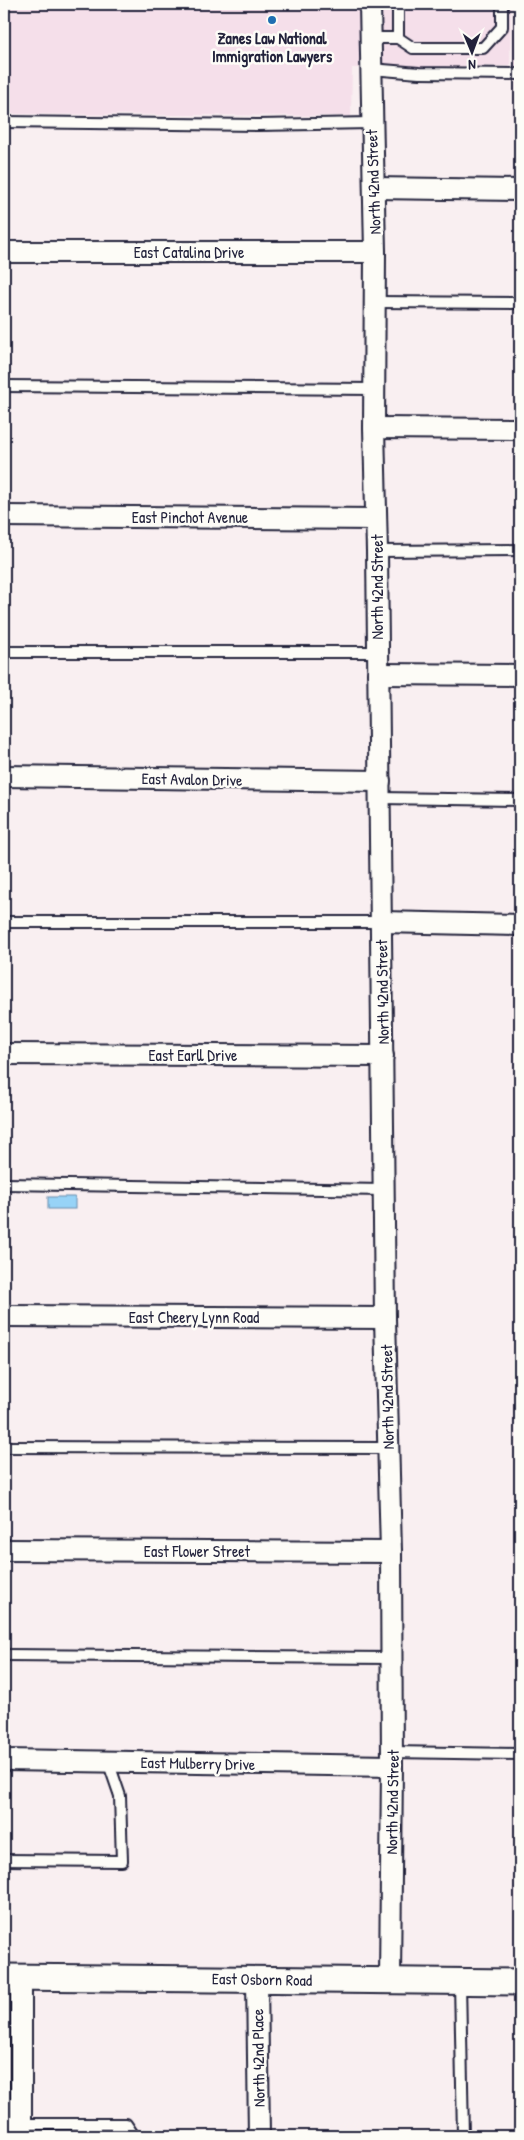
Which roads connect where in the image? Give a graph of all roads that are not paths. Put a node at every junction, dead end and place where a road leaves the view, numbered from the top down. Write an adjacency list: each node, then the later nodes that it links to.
1 (370, 4): 4 (street, North 42nd Street)
2 (398, 4): 5 (lane)
3 (502, 4): 5 (lane)
4 (371, 38): 5 (lane); 6 (street, North 42nd Street)
5 (398, 38)
6 (371, 69): 7 (lane); 9 (street, North 42nd Street)
7 (520, 74)
8 (4, 122): 9 (lane)
9 (371, 123): 10 (street, North 42nd Street)
10 (374, 188): 11 (street); 13 (street, North 42nd Street)
11 (520, 190)
12 (4, 252): 13 (street, East Catalina Drive)
13 (375, 252): 14 (street, North 42nd Street)
14 (375, 302): 15 (lane); 17 (street, North 42nd Street)
15 (520, 303)
16 (4, 386): 17 (lane)
17 (374, 389): 18 (street, North 42nd Street)
18 (374, 428): 19 (street); 21 (street, North 42nd Street)
19 (520, 429)
20 (4, 516): 21 (street, East Pinchot Avenue)
21 (376, 519): 23 (street, North 42nd Street)
22 (520, 550): 23 (lane)
23 (377, 551): 25 (street, North 42nd Street)
24 (4, 652): 25 (lane)
25 (377, 652): 26 (street, North 42nd Street)
26 (378, 674): 27 (street); 29 (street, North 42nd Street)
27 (520, 675)
28 (4, 776): 29 (street, East Avalon Drive)
29 (380, 790): 30 (lane); 32 (street, North 42nd Street)
30 (520, 800)
31 (4, 922): 32 (lane)
32 (382, 922): 33 (street); 35 (street, North 42nd Street)
33 (520, 925)
34 (4, 1054): 35 (street, East Earll Drive)
35 (383, 1056): 37 (street, North 42nd Street)
36 (4, 1184): 37 (lane)
37 (384, 1190): 39 (street, North 42nd Street)
38 (4, 1316): 39 (street, East Cheery Lynn Road)
39 (385, 1318): 41 (street, North 42nd Street)
40 (4, 1446): 41 (lane)
41 (388, 1448): 43 (street, North 42nd Street)
42 (4, 1550): 43 (street, East Flower Street)
43 (391, 1552): 45 (street, North 42nd Street)
44 (4, 1655): 45 (lane)
45 (392, 1658): 47 (street, North 42nd Street)
46 (520, 1754): 47 (lane)
47 (392, 1759): 49 (street, East Mulberry Drive); 53 (street, North 42nd Street)
48 (4, 1760): 49 (street, East Mulberry Drive)
49 (108, 1761): 50 (lane)
50 (4, 1860)
51 (12, 1977): 52 (street, East Osborn Road); 56 (street)
52 (257, 1979): 53 (street, East Osborn Road); 58 (street, North 42nd Place)
53 (390, 1981): 54 (street, East Osborn Road)
54 (460, 1981): 55 (street, East Osborn Road); 59 (lane)
55 (520, 1982)
56 (21, 2130): 57 (lane)
57 (134, 2136)
58 (259, 2136)
59 (462, 2136)

